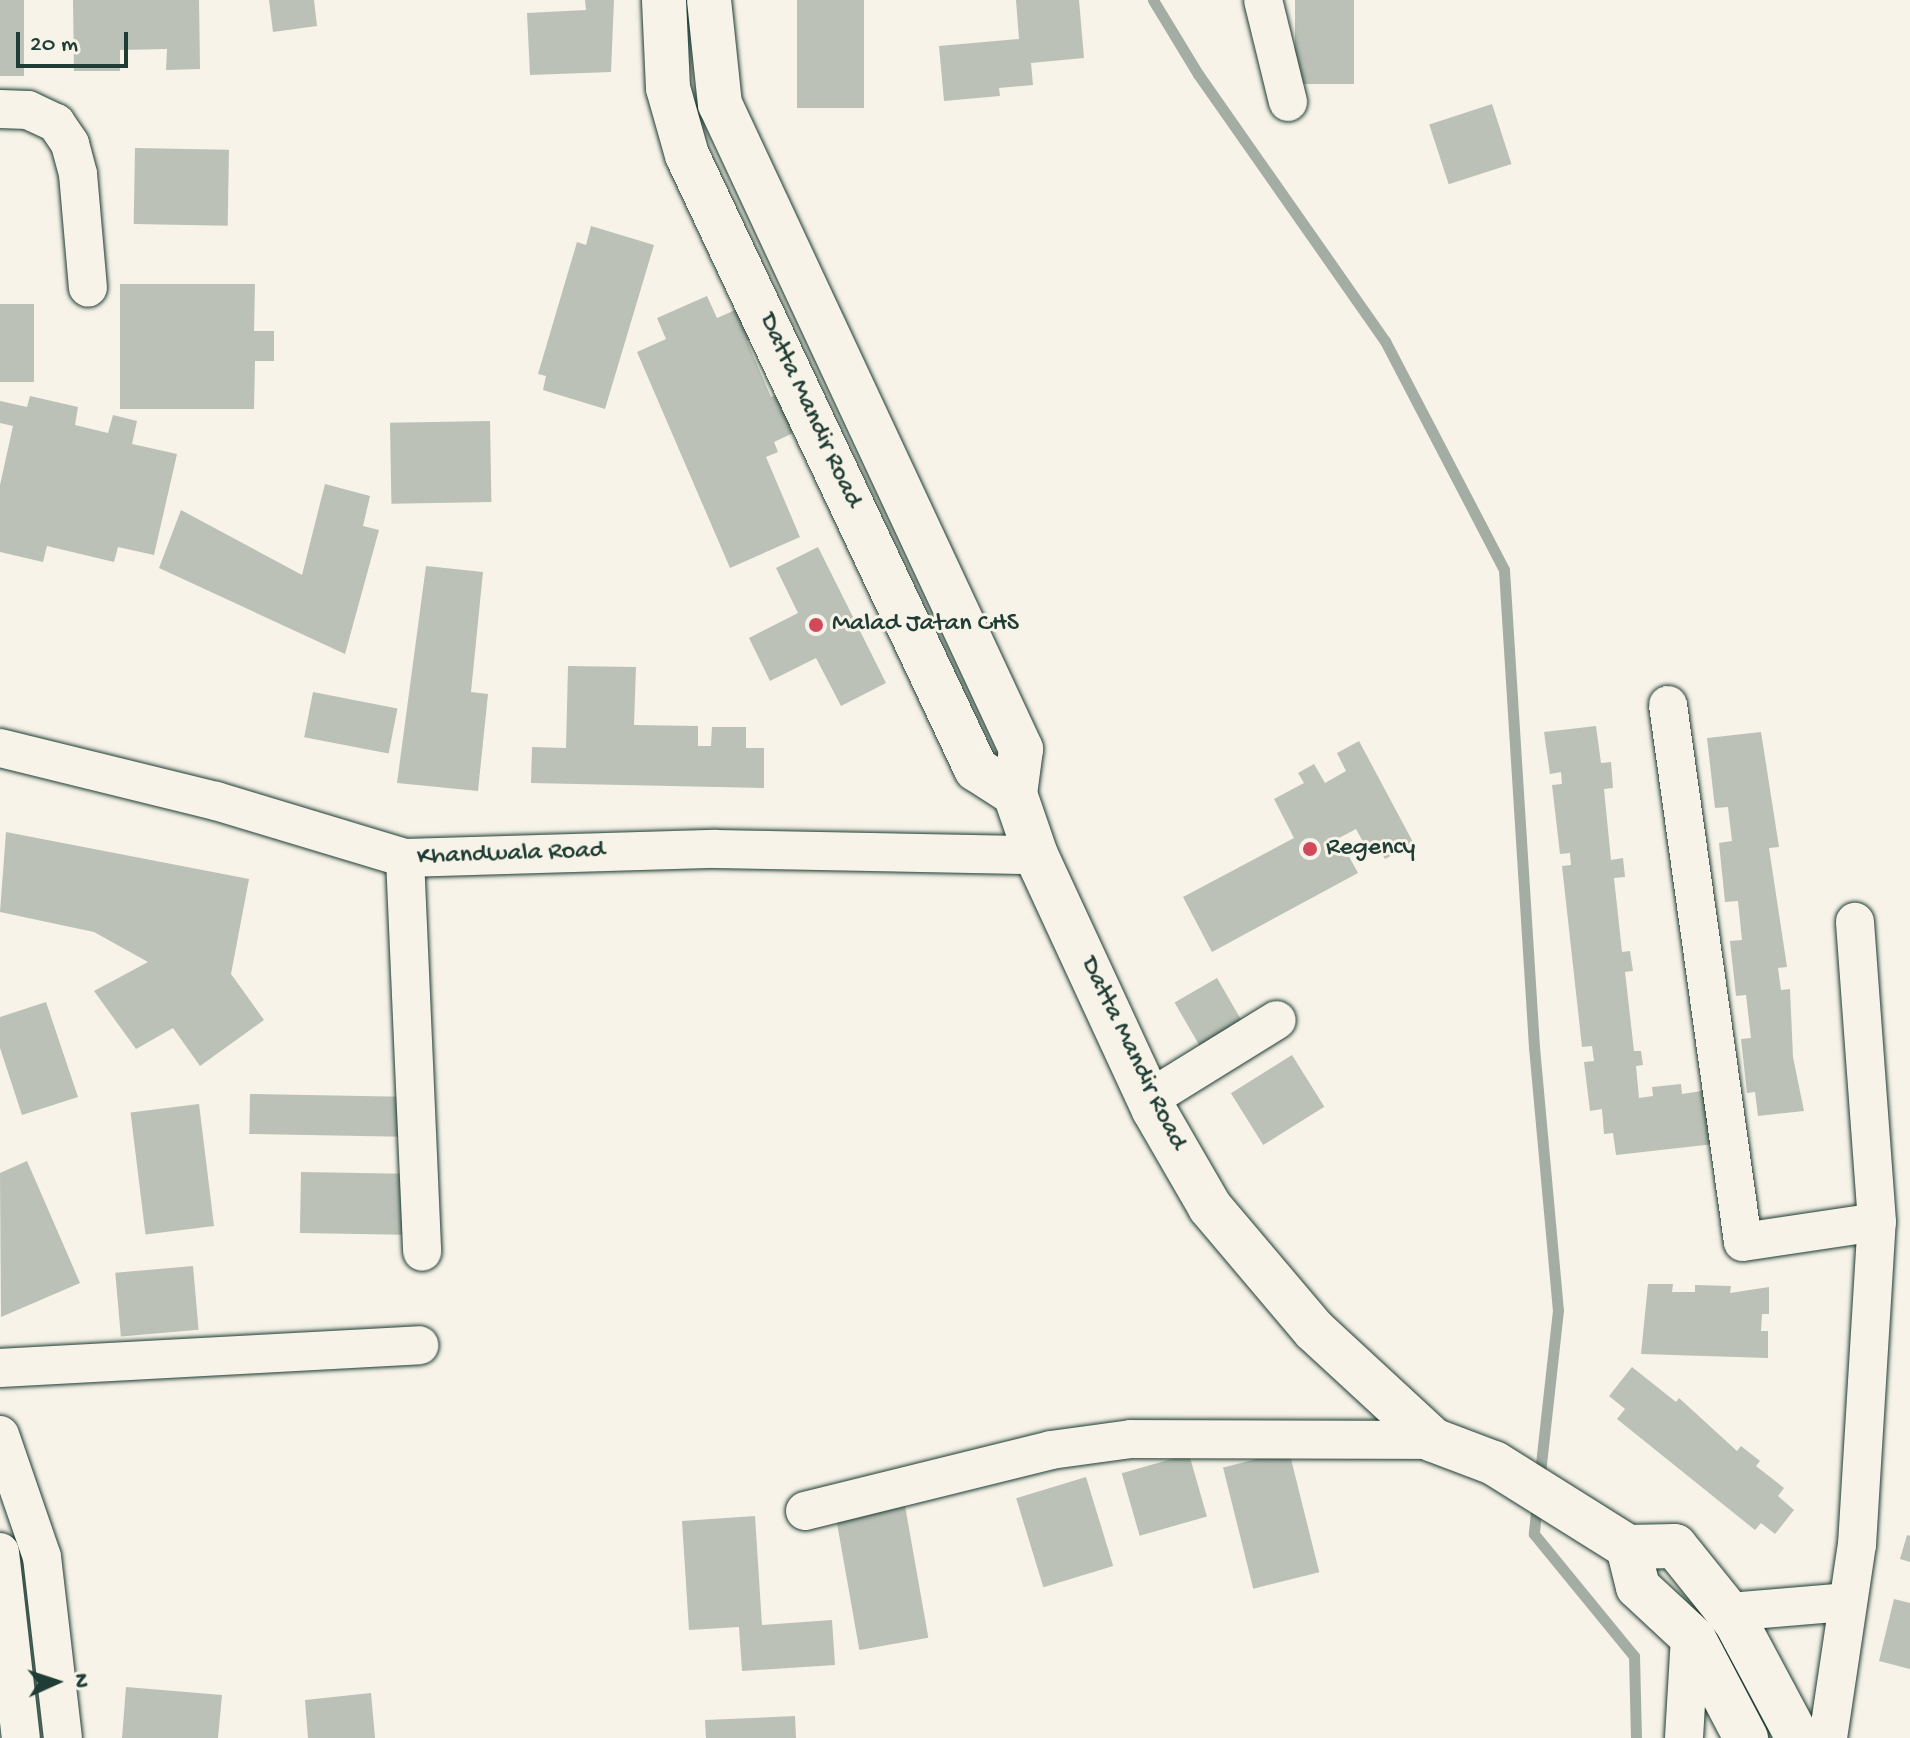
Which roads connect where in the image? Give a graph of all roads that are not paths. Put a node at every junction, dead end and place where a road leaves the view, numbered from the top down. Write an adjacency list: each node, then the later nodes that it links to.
1 (664, 0): 9 (main road, Datta Mandir Road)
2 (709, 0): 7 (main road, Datta Mandir Road)
3 (1263, 0): 4 (street)
4 (1288, 102)
5 (0, 109): 6 (street)
6 (88, 288)
7 (997, 698): 9 (main road); 11 (main road, Datta Mandir Road)
8 (1668, 705): 17 (street)
9 (953, 719): 11 (main road, Datta Mandir Road)
10 (0, 748): 13 (street, Khandwala Road)
11 (1015, 794): 12 (main road, Datta Mandir Road)
12 (1036, 855): 13 (street, Khandwala Road); 16 (main road, Datta Mandir Road)
13 (405, 858): 18 (street)
14 (1855, 922): 17 (street)
15 (1277, 1020): 16 (street)
16 (1149, 1099): 22 (main road, Datta Mandir Road)
17 (1877, 1222): 27 (street)
18 (422, 1252)
19 (419, 1345): 20 (street)
20 (0, 1368)
21 (0, 1435): 24 (street)
22 (1433, 1440): 23 (street); 26 (main road, Datta Mandir Road)
23 (805, 1511)
24 (42, 1557): 25 (street); 32 (street)
25 (1, 1559): 31 (street)
26 (1633, 1567): 28 (main road); 29 (main road, Datta Mandir Road)
27 (1851, 1587): 28 (street); 30 (street)
28 (1728, 1612): 30 (main road)
29 (1690, 1636): 33 (street); 34 (main road, Datta Mandir Road)
30 (1803, 1737)
31 (21, 1738)
32 (63, 1738)
33 (1684, 1738)
34 (1746, 1738)

